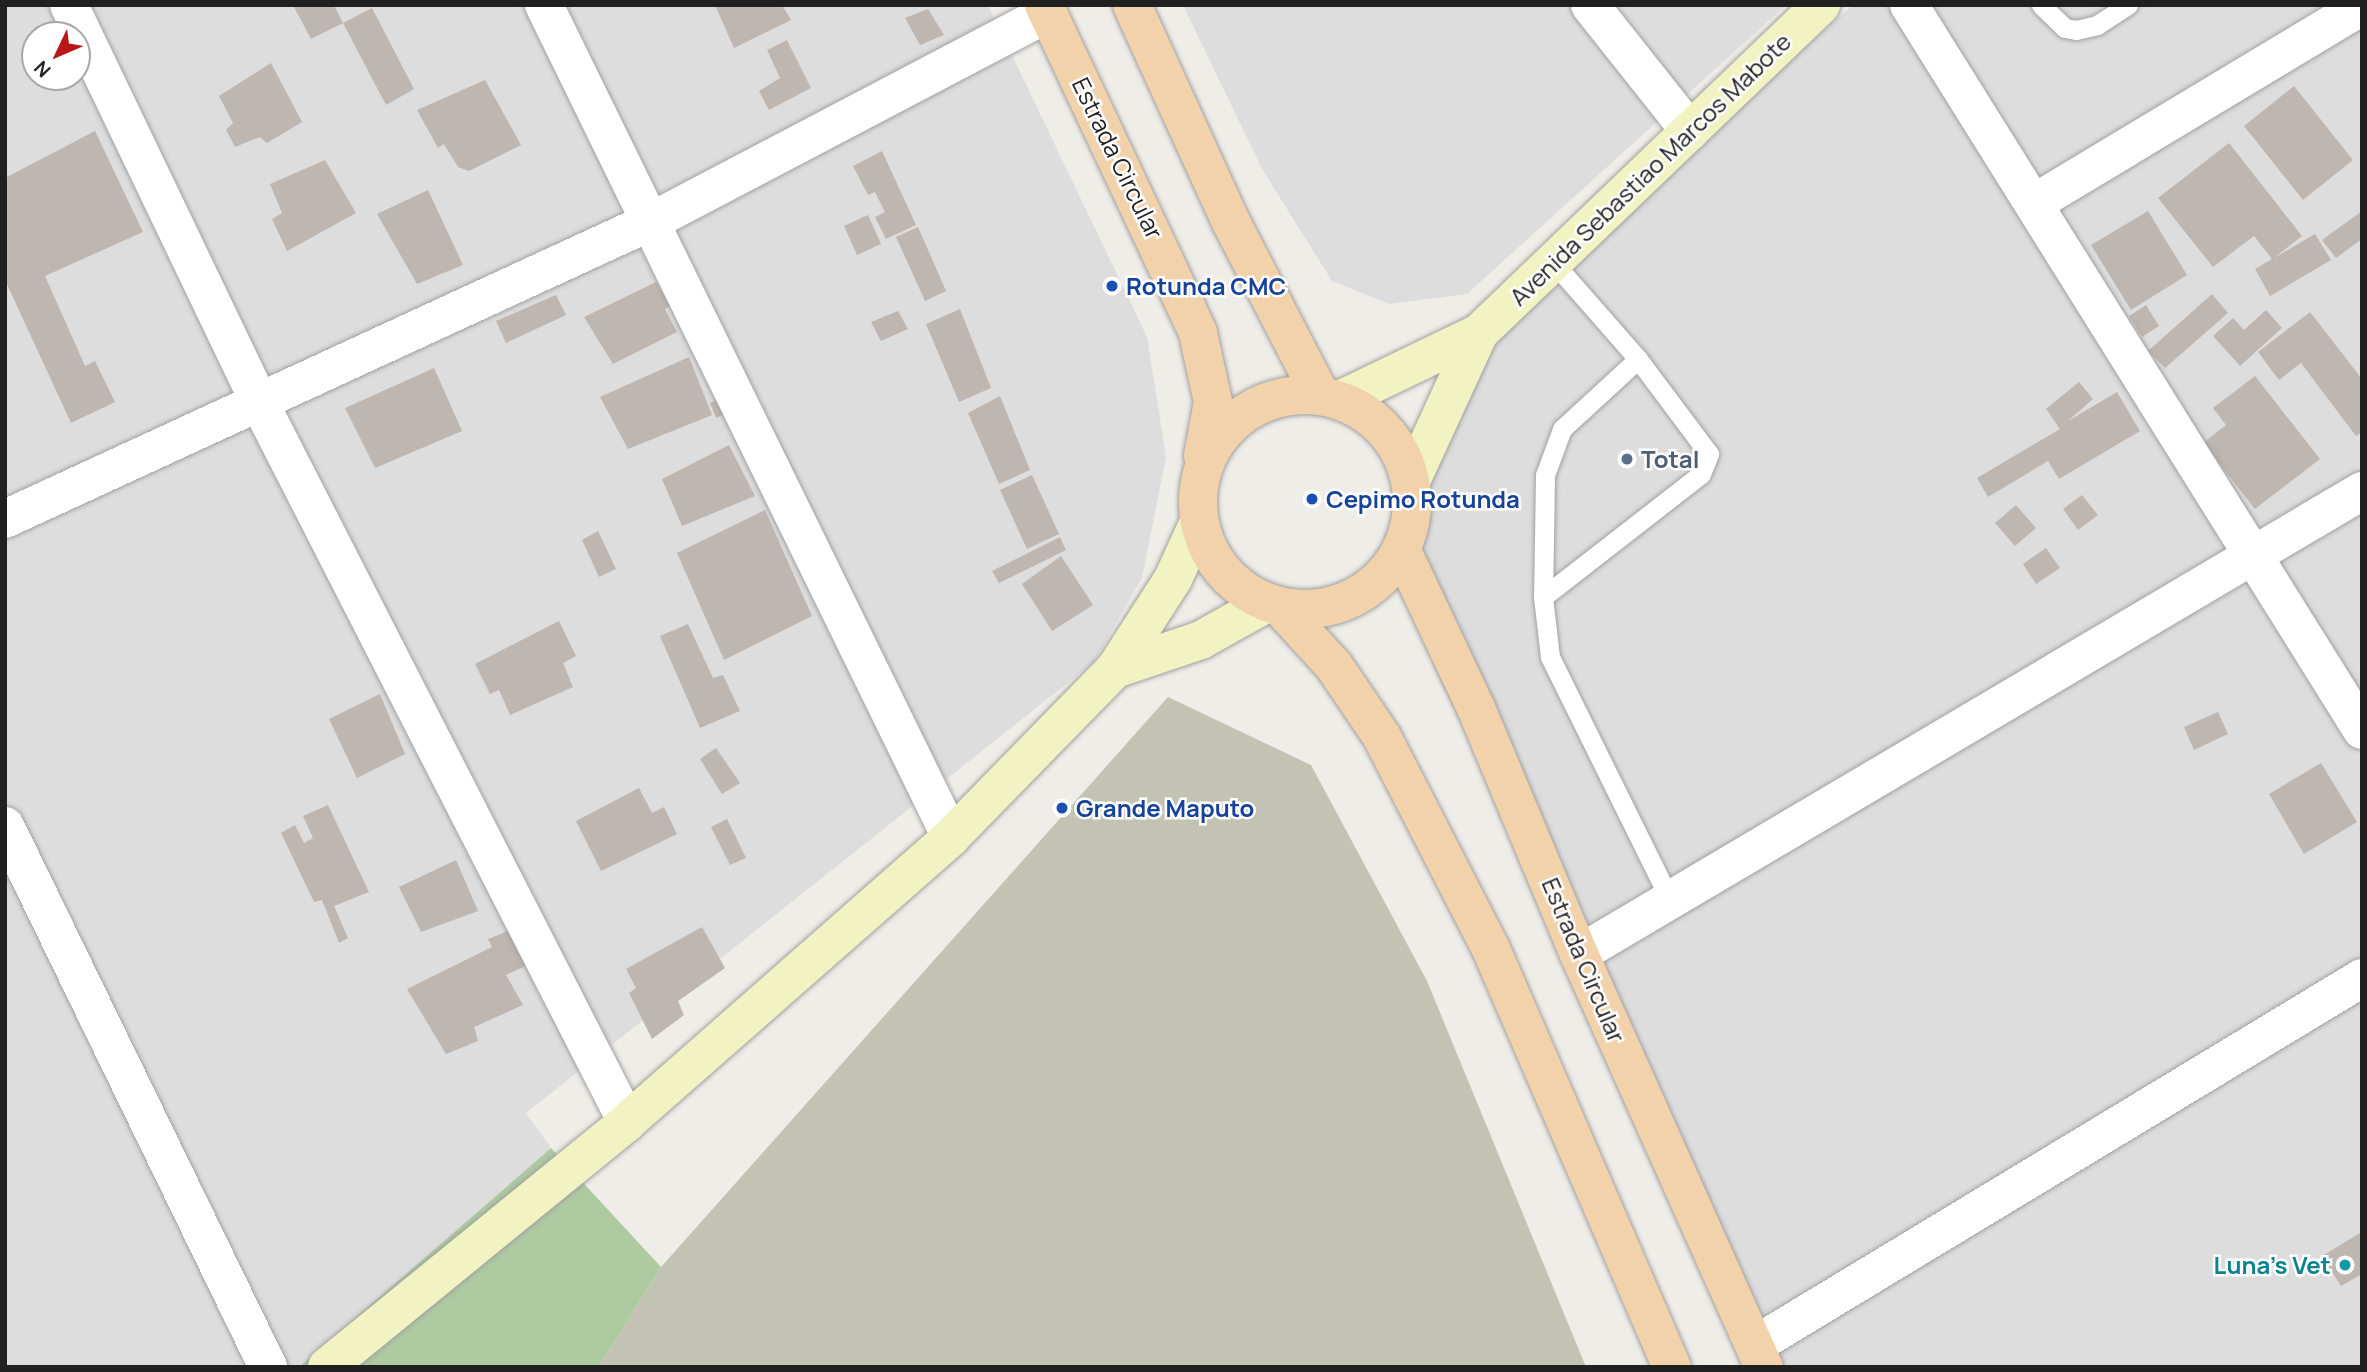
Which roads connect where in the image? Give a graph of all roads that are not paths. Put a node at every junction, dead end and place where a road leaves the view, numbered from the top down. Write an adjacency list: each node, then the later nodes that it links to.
1 (69, 5): 18 (street)
2 (544, 5): 13 (street)
3 (1132, 5): 17 (main road)
4 (1590, 5): 11 (street)
5 (1821, 5): 11 (street, Avenida Sebastiao Marcos Mabote)
6 (1909, 5): 12 (street)
7 (2042, 5): 8 (lane)
8 (2128, 5)
9 (2362, 5): 12 (street)
10 (1046, 9): 13 (street); 19 (main road, Estrada Circular)
11 (1690, 131): 14 (street, Avenida Sebastiao Marcos Mabote)
12 (2036, 202): 25 (street)
13 (652, 221): 18 (street); 31 (street)
14 (1553, 262): 15 (street, Avenida Sebastiao Marcos Mabote); 16 (lane)
15 (1479, 333): 17 (street); 20 (street)
16 (1638, 359): 26 (lane); 26 (lane)
17 (1331, 398): 19 (main road); 20 (main road)
18 (258, 400): 22 (street); 35 (street)
19 (1200, 476): 23 (main road)
20 (1410, 481): 24 (main road)
21 (2362, 491): 25 (street)
22 (5, 519)
23 (1199, 522): 27 (main road); 28 (street)
24 (1403, 553): 27 (main road); 33 (main road, Estrada Circular)
25 (2254, 555): 29 (street); 32 (street)
26 (1543, 597): 32 (lane)
27 (1273, 605): 28 (street); 39 (main road)
28 (1115, 669): 31 (street)
29 (2362, 730)
30 (5, 826): 37 (street)
31 (950, 837): 35 (street)
32 (1670, 900): 33 (street)
33 (1579, 954): 36 (main road, Estrada Circular)
34 (2362, 978): 36 (street)
35 (627, 1122): 38 (street)
36 (1760, 1356)
37 (268, 1367)
38 (327, 1367)
39 (1672, 1367)

